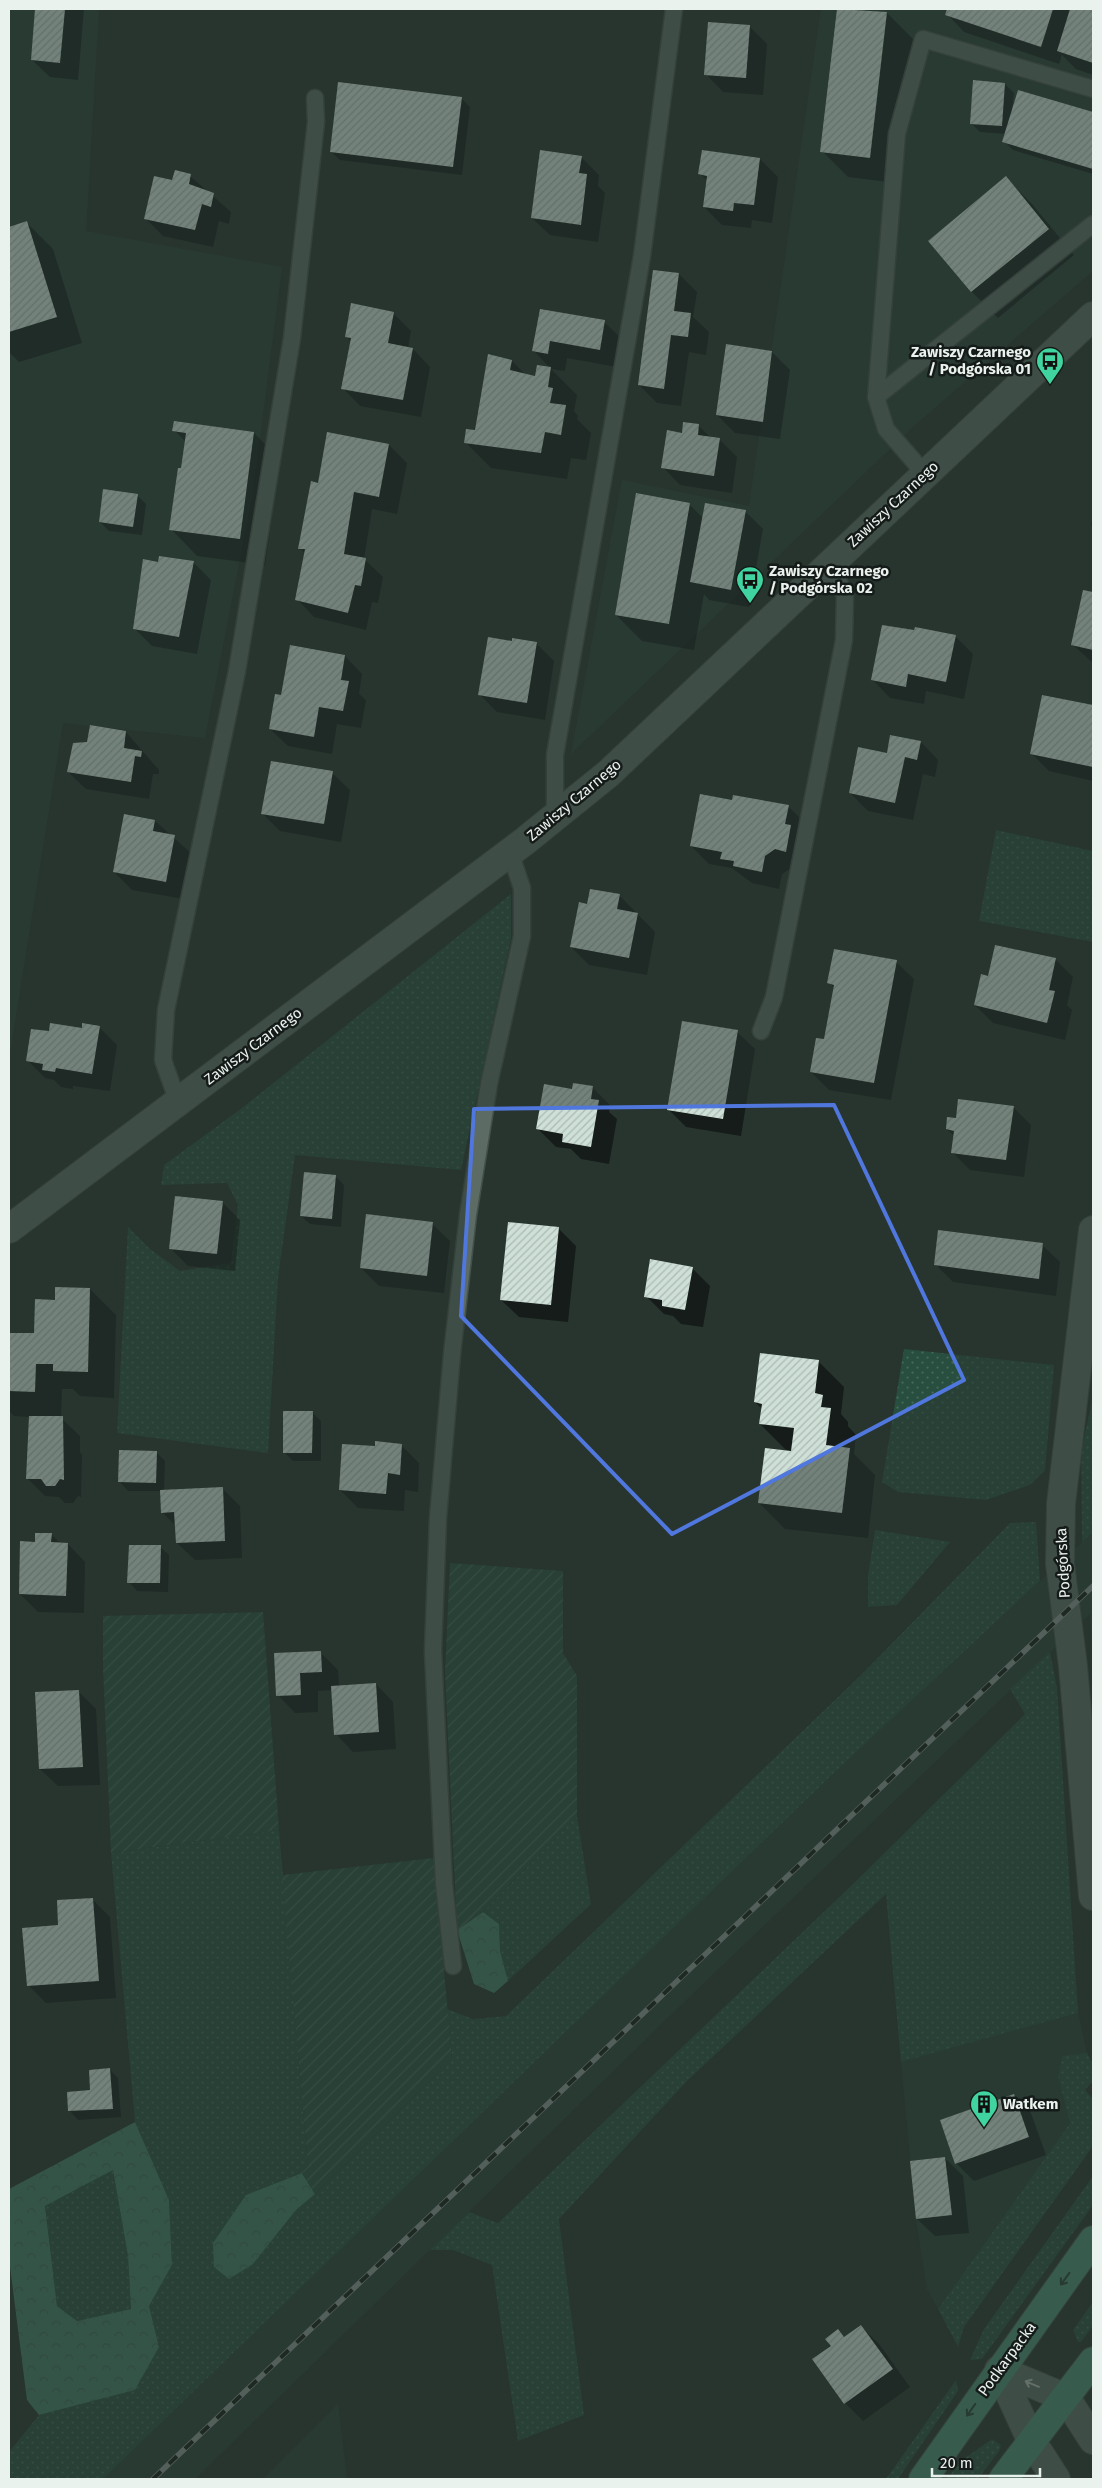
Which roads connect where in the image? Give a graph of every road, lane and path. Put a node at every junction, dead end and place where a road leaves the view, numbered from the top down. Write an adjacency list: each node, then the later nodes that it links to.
1 (674, 9): 9 (lane)
2 (1093, 89): 6 (lane)
3 (315, 98): 12 (lane)
4 (1093, 224): 6 (lane)
5 (1093, 316): 7 (street, Zawiszy Czarnego)
6 (876, 397): 7 (lane)
7 (925, 474): 8 (street, Zawiszy Czarnego)
8 (830, 564): 9 (street, Zawiszy Czarnego); 11 (lane)
9 (555, 817): 10 (street, Zawiszy Czarnego)
10 (510, 852): 12 (street, Zawiszy Czarnego); 17 (lane)
11 (761, 1031)
12 (178, 1102): 13 (street, Zawiszy Czarnego)
13 (9, 1229)
14 (1093, 1230): 15 (street, Podgórska)
15 (1086, 1344): 16 (street, Podgórska)
16 (1093, 1896)
17 (453, 1966)
18 (1093, 2240): 20 (main road, Podkarpacka, one-way to 20)
19 (1093, 2361): 21 (main road)
20 (999, 2370): 21 (street, one-way to 20); 22 (street); 24 (main road, Podkarpacka, one-way to 24)
21 (1066, 2398): 22 (main road); 23 (street)
22 (1032, 2440): 25 (main road); 26 (street)
23 (1093, 2440)
24 (923, 2479)
25 (1003, 2479)
26 (1056, 2479)

